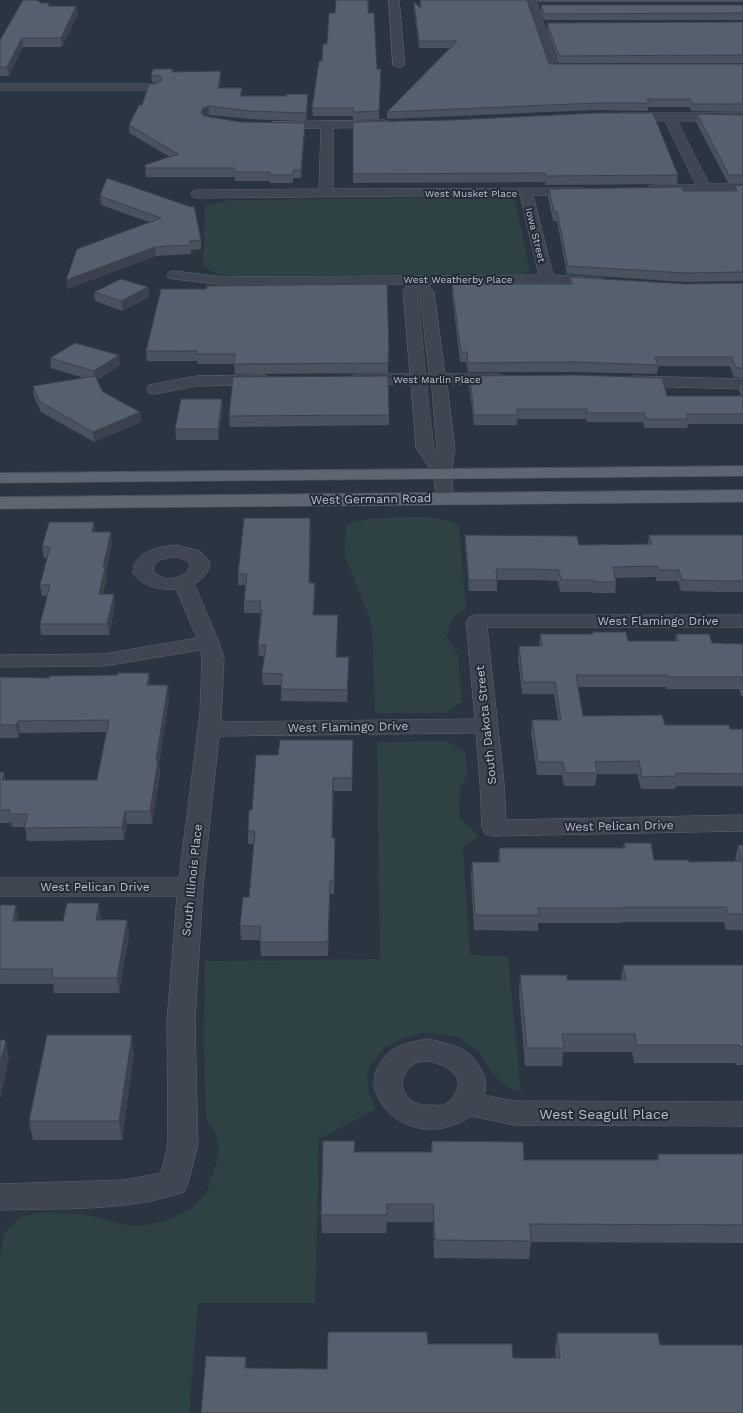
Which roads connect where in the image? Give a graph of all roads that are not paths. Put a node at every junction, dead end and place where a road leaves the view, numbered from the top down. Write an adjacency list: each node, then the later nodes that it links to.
1 (394, 0): 4 (street)
2 (532, 4): 3 (street); 5 (street)
3 (546, 7)
4 (399, 65)
5 (590, 68)
6 (0, 87): 7 (street)
7 (156, 87)
8 (610, 116): 10 (street)
9 (743, 116): 10 (street)
10 (669, 117): 16 (street)
11 (397, 124): 13 (street)
12 (265, 125): 13 (street)
13 (327, 126): 20 (street)
14 (743, 188): 16 (street)
15 (638, 189): 16 (street)
16 (705, 189)
17 (593, 190): 18 (street, West Musket Place)
18 (526, 192): 20 (street, West Musket Place); 22 (street, Iowa Street)
19 (198, 194): 20 (street, West Musket Place)
20 (326, 194)
21 (174, 275): 23 (street, West Weatherby Place)
22 (547, 279): 23 (street, West Weatherby Place); 24 (street, West Weatherby Place)
23 (417, 280): 25 (street); 26 (street)
24 (616, 283)
25 (418, 379): 26 (street, West Marlin Place); 29 (street, West Marlin Place); 34 (street)
26 (437, 379): 27 (street, West Marlin Place); 34 (street)
27 (513, 379)
28 (276, 380): 32 (street)
29 (340, 380)
30 (622, 380): 31 (street)
31 (743, 384)
32 (156, 389)
33 (743, 471): 34 (main road, West Germann Road)
34 (442, 474): 35 (main road, West Germann Road); 37 (street)
35 (0, 478)
36 (743, 496): 37 (main road, West Germann Road)
37 (445, 498): 38 (main road, West Germann Road)
38 (0, 504)
39 (183, 582): 42 (street, South Illinois Place)
40 (476, 621): 41 (street, West Flamingo Drive); 44 (street, South Dakota Street)
41 (743, 621)
42 (209, 642): 43 (street); 45 (street, South Illinois Place)
43 (0, 661)
44 (486, 726): 45 (street, West Flamingo Drive); 47 (street, South Dakota Street)
45 (209, 729): 49 (street, South Illinois Place)
46 (743, 823): 47 (street, West Pelican Drive)
47 (494, 828)
48 (0, 887): 49 (street, West Pelican Drive)
49 (190, 887): 52 (street, South Illinois Place)
50 (467, 1103): 51 (street, West Seagull Place)
51 (743, 1114)
52 (0, 1197)

